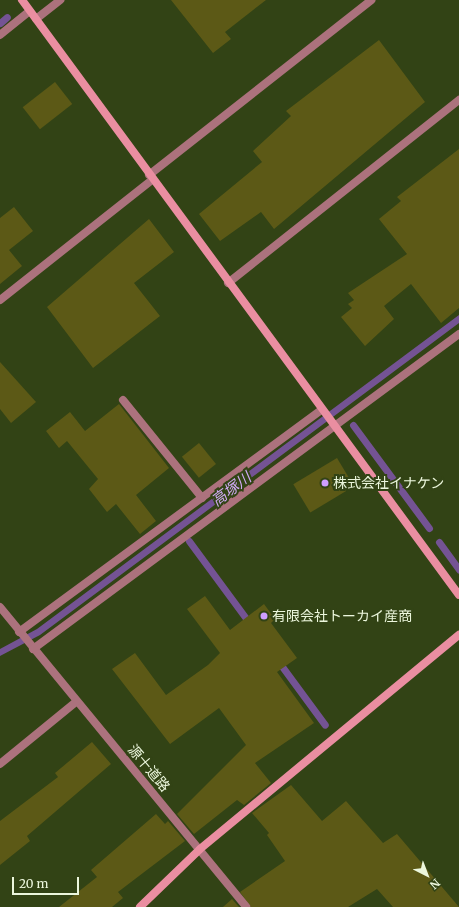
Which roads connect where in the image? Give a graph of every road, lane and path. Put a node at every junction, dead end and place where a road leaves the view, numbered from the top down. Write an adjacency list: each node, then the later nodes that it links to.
1 (22, 0): 4 (street)
2 (60, 0): 5 (street)
3 (371, 0): 8 (street)
4 (30, 11): 5 (street); 6 (street)
5 (36, 19): 8 (street)
6 (0, 35)
7 (459, 100): 9 (street)
8 (151, 177): 9 (street); 10 (street)
9 (228, 283): 13 (street)
10 (0, 300)
11 (459, 334): 14 (street)
12 (123, 400): 15 (street)
13 (322, 411): 14 (street); 15 (street)
14 (332, 425): 16 (street); 20 (street)
15 (202, 498): 18 (street)
16 (459, 595)
17 (0, 607): 18 (street, 源十道路)
18 (21, 634): 20 (street, 源十道路)
19 (459, 636): 23 (street)
20 (32, 648): 21 (street, 源十道路)
21 (77, 701): 22 (street); 23 (street, 源十道路)
22 (0, 764)
23 (200, 849): 24 (street); 25 (street, 源十道路)
24 (140, 907)
25 (246, 907)

